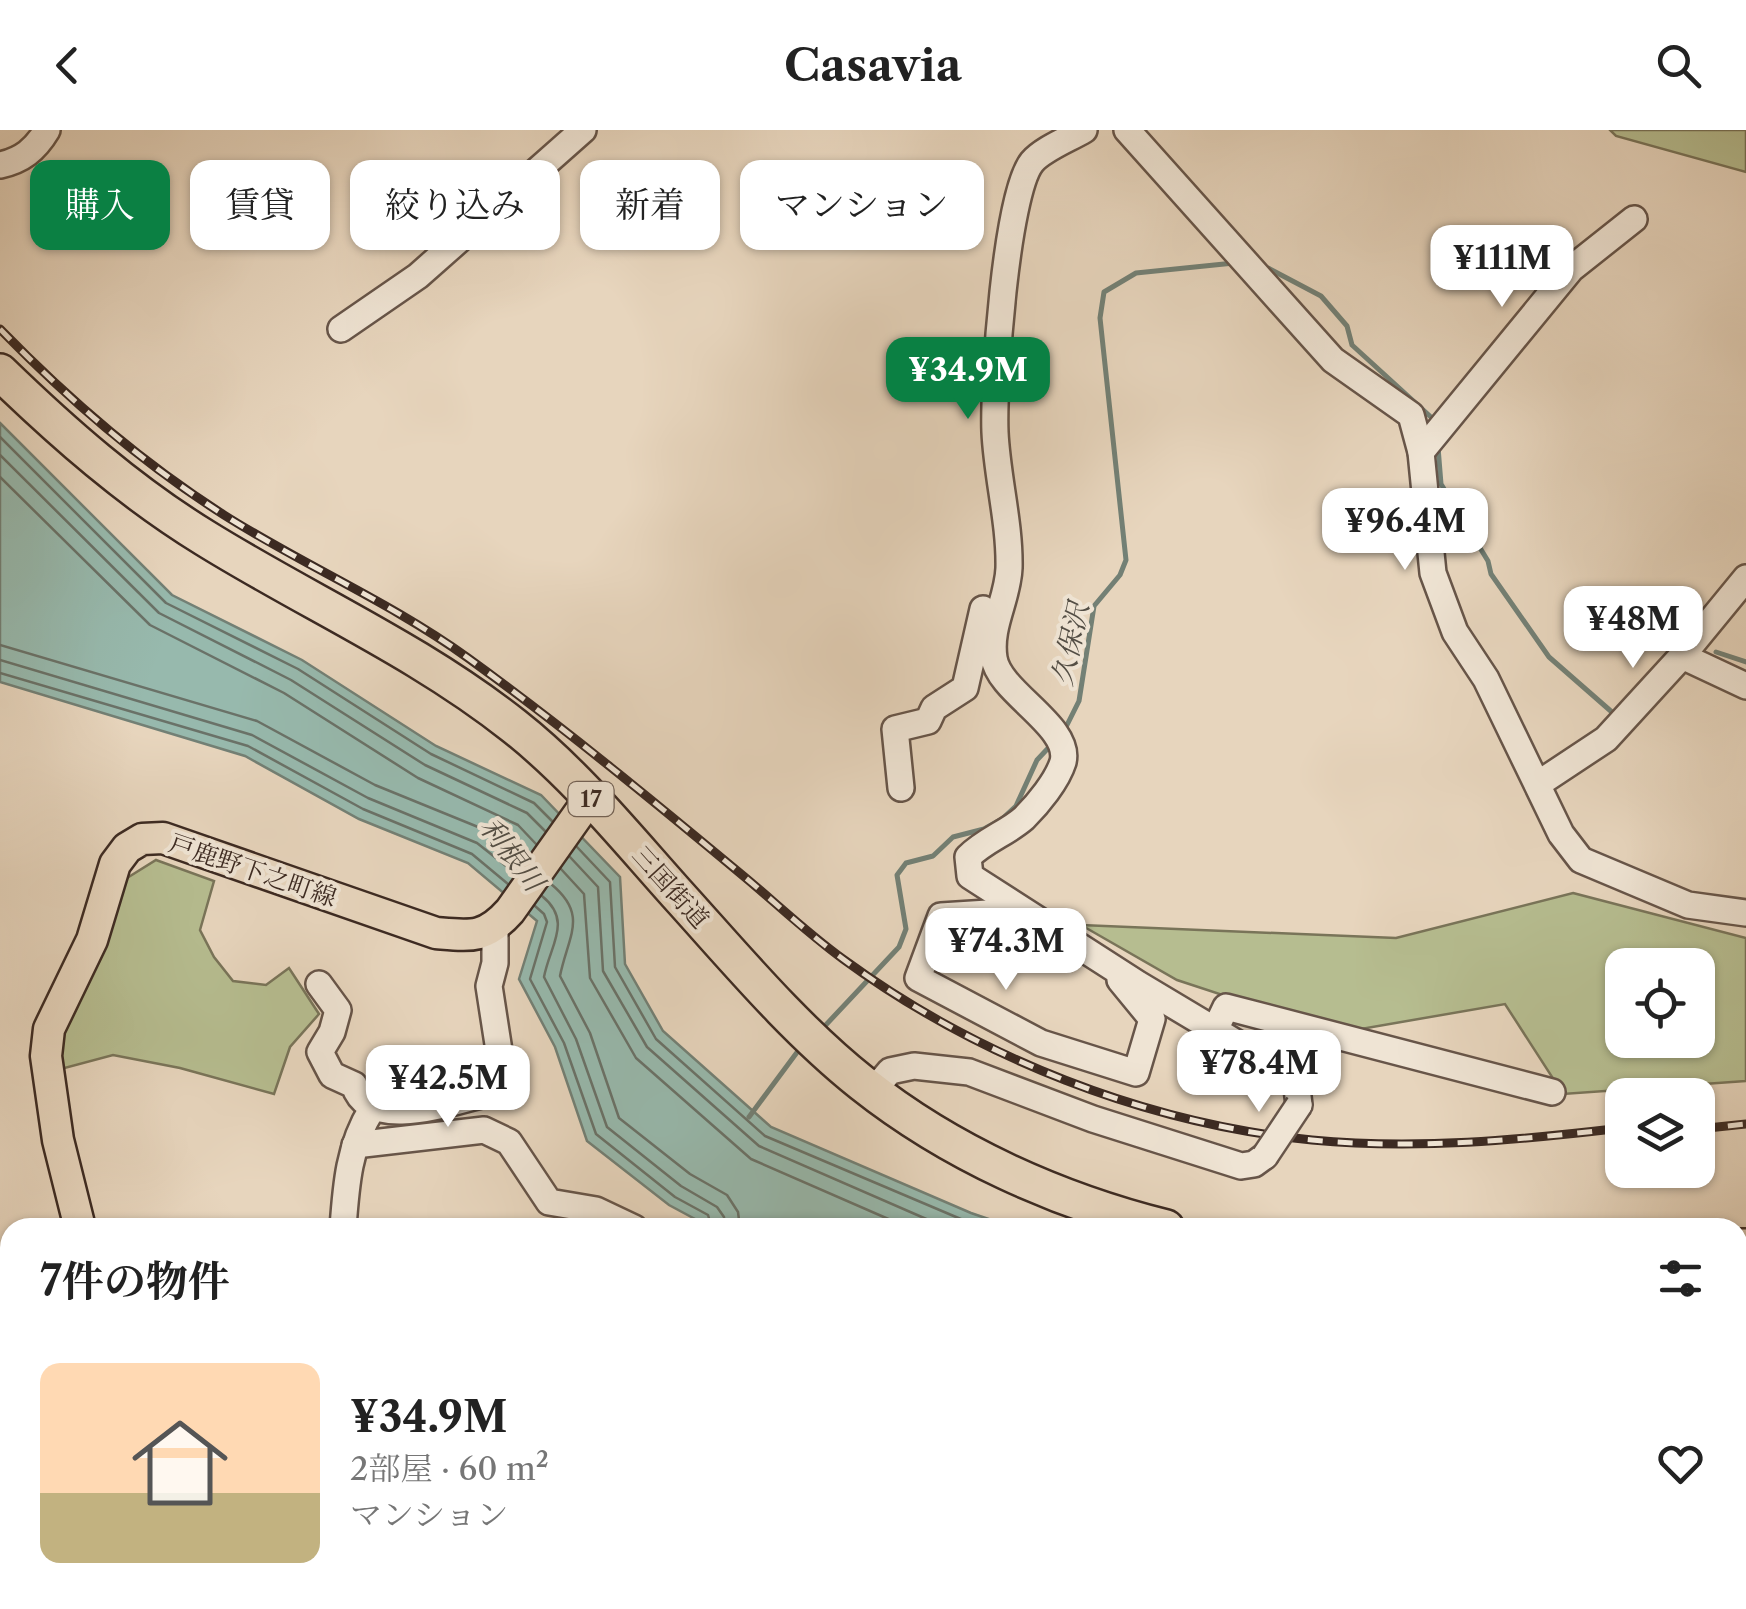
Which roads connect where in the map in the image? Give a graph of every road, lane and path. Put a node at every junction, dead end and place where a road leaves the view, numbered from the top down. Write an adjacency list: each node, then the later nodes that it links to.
1 (46, 130): 5 (street)
2 (583, 130): 7 (street)
3 (1084, 130): 11 (street)
4 (1127, 130): 9 (street)
5 (0, 165)
6 (1634, 218): 9 (street)
7 (341, 329)
8 (0, 372): 16 (highway, 三国街道 / 17)
9 (1421, 452): 14 (street)
10 (1746, 578): 12 (street)
11 (1004, 591): 15 (street); 19 (street)
12 (1682, 656): 13 (street); 14 (street)
13 (1746, 686)
14 (1538, 784): 17 (street)
15 (901, 788)
16 (584, 806): 18 (main road); 23 (highway, 三国街道 / 17)
17 (1746, 913)
18 (503, 920): 25 (street); 28 (main road, 戸鹿野下之町線)
19 (1044, 926): 20 (street); 20 (street)
20 (1107, 965): 22 (street)
21 (319, 984): 25 (street)
22 (1215, 1030): 23 (street, bridge); 24 (street)
23 (873, 1090): 32 (highway, 三国街道 / 17)
24 (1552, 1092)
25 (372, 1108): 26 (street)
26 (354, 1145): 27 (street); 29 (street)
27 (548, 1202): 30 (street); 31 (street)
28 (78, 1218)
29 (343, 1218)
30 (555, 1218)
31 (613, 1218)
32 (1133, 1218)

